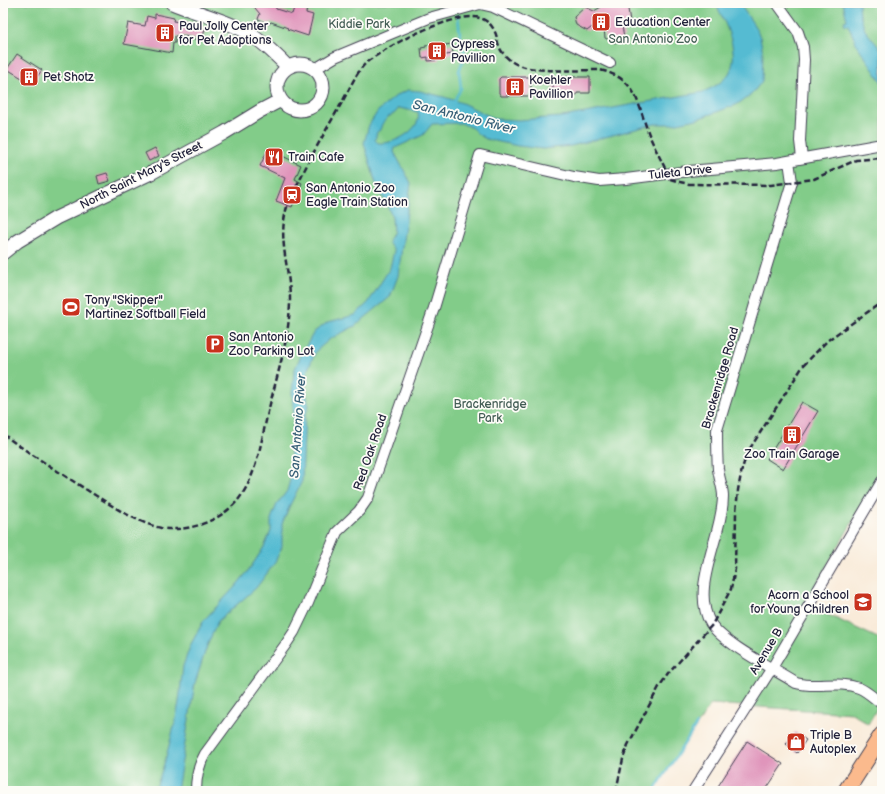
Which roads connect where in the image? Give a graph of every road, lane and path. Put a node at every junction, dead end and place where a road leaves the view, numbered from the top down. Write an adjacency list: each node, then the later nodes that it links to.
1 (172, 3): 4 (street)
2 (777, 3): 9 (street)
3 (610, 63): 5 (street)
4 (288, 67): 5 (street); 6 (street)
5 (315, 70): 6 (street)
6 (281, 100): 11 (street, North Saint Mary's Street)
7 (882, 144): 9 (street, Tuleta Drive)
8 (480, 155): 10 (street, Tuleta Drive); 16 (street, Red Oak Road)
9 (802, 158): 10 (street, Tuleta Drive)
10 (789, 161): 13 (street, Brackenridge Road)
11 (3, 253)
12 (882, 481): 13 (street, Avenue B)
13 (772, 668): 14 (street, Brackenridge Road); 17 (street, Avenue B)
14 (882, 704)
15 (882, 735): 18 (main road)
16 (196, 791)
17 (693, 791)
18 (846, 791)

